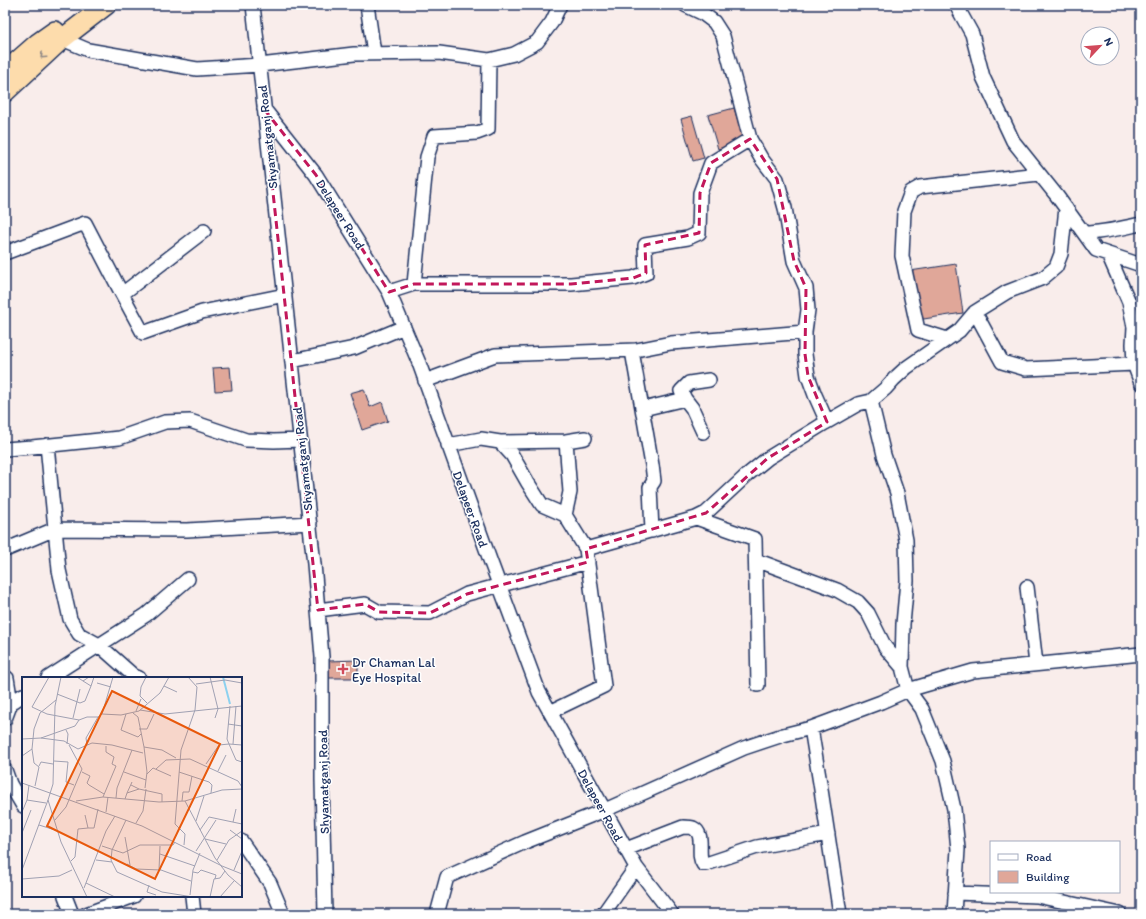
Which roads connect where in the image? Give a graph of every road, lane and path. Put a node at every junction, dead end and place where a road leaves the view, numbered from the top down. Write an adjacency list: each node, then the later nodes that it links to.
1 (89, 5): 12 (highway)
2 (106, 5): 8 (highway)
3 (253, 5): 11 (street, Shyamatganj Road)
4 (367, 5): 9 (street)
5 (560, 5): 10 (street)
6 (688, 5): 15 (street)
7 (956, 5): 16 (street)
8 (62, 39): 11 (street); 13 (highway, one-way to 13)
9 (374, 53): 10 (street); 11 (street)
10 (489, 60): 24 (street)
11 (260, 65): 14 (street, Shyamatganj Road)
12 (5, 72)
13 (5, 92)
14 (264, 109): 25 (street, Delapeer Road); 27 (street, Shyamatganj Road)
15 (750, 139): 24 (street); 30 (street)
16 (1039, 174): 17 (street); 31 (street)
17 (1066, 208): 20 (street); 28 (street)
18 (1141, 224): 20 (street)
19 (204, 231): 26 (street)
20 (1084, 233): 22 (street)
21 (5, 253): 26 (street)
22 (1108, 254): 23 (street); 34 (street)
23 (1141, 265)
24 (414, 284): 25 (street)
25 (389, 292): 29 (street, Delapeer Road)
26 (122, 294): 27 (street)
27 (285, 295): 33 (street, Shyamatganj Road)
28 (975, 312): 31 (street); 34 (street)
29 (404, 327): 33 (street); 36 (street, Delapeer Road)
30 (805, 332): 32 (street); 41 (street)
31 (947, 339): 39 (street)
32 (632, 351): 36 (street); 40 (street)
33 (292, 361): 44 (street, Shyamatganj Road)
34 (1134, 364): 37 (street)
35 (708, 380): 38 (street)
36 (425, 381): 47 (street, Delapeer Road)
37 (1141, 383)
38 (685, 399): 40 (street); 42 (street)
39 (872, 401): 41 (street); 66 (street)
40 (642, 409): 54 (street)
41 (827, 422): 51 (street)
42 (703, 432)
43 (585, 438): 45 (street)
44 (300, 440): 48 (street); 52 (street, Shyamatganj Road)
45 (566, 441): 46 (street); 50 (street)
46 (500, 442): 47 (street); 50 (street)
47 (448, 445): 60 (street, Delapeer Road)
48 (47, 446): 49 (street); 53 (street)
49 (5, 449)
50 (565, 515): 55 (street)
51 (696, 518): 54 (street); 57 (street)
52 (310, 523): 53 (street); 62 (street, Shyamatganj Road)
53 (55, 529): 56 (street); 63 (street)
54 (652, 531): 55 (street)
55 (586, 549): 58 (street)
56 (5, 550)
57 (756, 560): 66 (street); 70 (street)
58 (588, 562): 60 (street); 74 (street)
59 (188, 579): 63 (street)
60 (499, 585): 62 (street); 74 (street, Delapeer Road)
61 (1027, 587): 65 (street)
62 (318, 610): 92 (street, Shyamatganj Road)
63 (99, 645): 67 (street); 68 (street)
64 (1141, 654): 65 (street)
65 (1036, 664): 71 (street)
66 (902, 667): 71 (street)
67 (50, 677)
68 (136, 677)
69 (7, 678): 73 (street)
70 (758, 685)
71 (908, 690): 76 (street); 84 (street)
72 (22, 696): 73 (street)
73 (11, 702): 75 (street)
74 (550, 712): 79 (street, Delapeer Road)
75 (5, 719)
76 (811, 728): 79 (street); 80 (street)
77 (5, 770): 78 (street)
78 (22, 804)
79 (605, 810): 82 (street, Delapeer Road); 93 (street)
80 (828, 834): 82 (street); 96 (street)
81 (243, 847): 91 (street)
82 (626, 849): 83 (street, Delapeer Road)
83 (636, 867): 94 (street); 95 (street, Delapeer Road)
84 (955, 893): 97 (street); 98 (street)
85 (66, 897): 88 (street)
86 (131, 897): 89 (street)
87 (192, 897): 90 (street)
88 (72, 914)
89 (86, 914)
90 (194, 914)
91 (283, 914)
92 (325, 914)
93 (437, 914)
94 (603, 914)
95 (672, 914)
96 (840, 914)
97 (954, 914)
98 (1120, 914)

